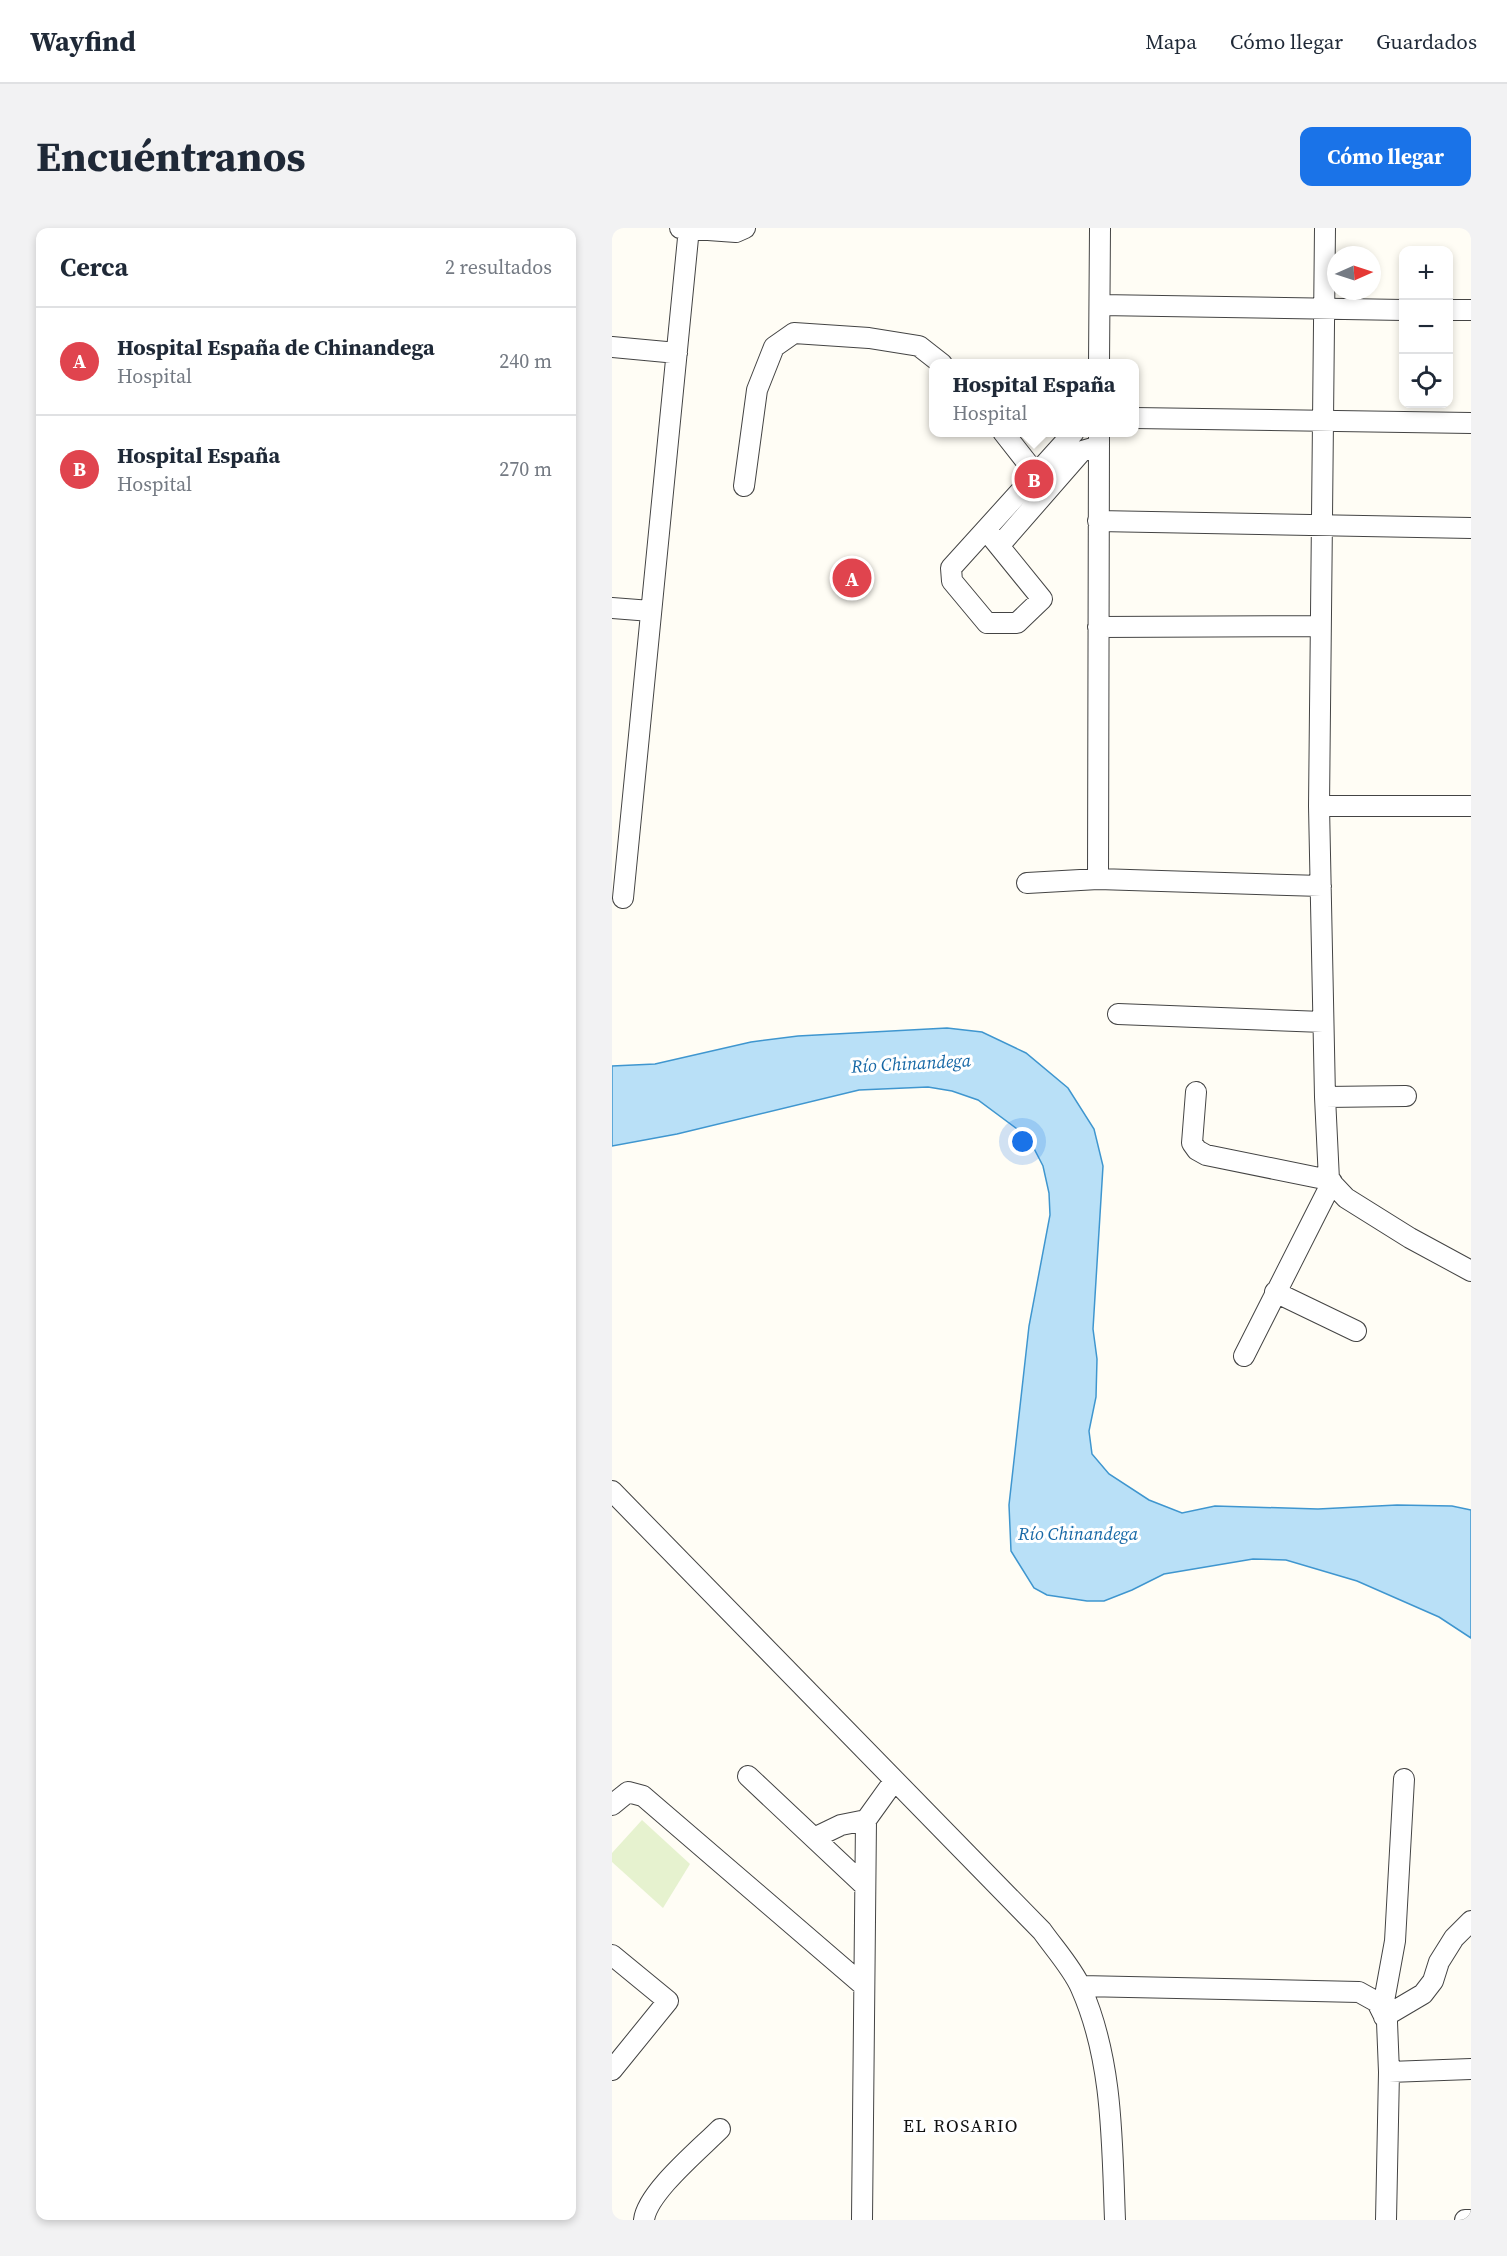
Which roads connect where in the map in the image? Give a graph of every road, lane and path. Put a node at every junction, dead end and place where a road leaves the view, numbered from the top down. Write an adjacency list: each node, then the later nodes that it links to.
1 (686, 228): 2 (street); 11 (street)
2 (745, 228)
3 (1100, 228): 5 (street)
4 (1325, 228): 6 (street)
5 (1100, 305): 6 (street); 13 (street)
6 (1324, 309): 7 (street); 15 (street)
7 (1399, 310)
8 (1453, 310): 9 (street)
9 (1471, 310)
10 (612, 347): 11 (street)
11 (677, 353): 28 (street)
12 (937, 359): 21 (street)
13 (1099, 359)
14 (1139, 418): 15 (street)
15 (1324, 421): 16 (street); 23 (street)
16 (1471, 423)
17 (1007, 437): 20 (street)
18 (1069, 437): 20 (street)
19 (1099, 439): 22 (street); 26 (street)
20 (1036, 474): 25 (street)
21 (744, 486)
22 (1098, 521): 23 (street); 30 (street)
23 (1321, 525): 24 (street); 29 (street)
24 (1471, 528)
25 (986, 530): 26 (street); 26 (street)
26 (999, 546)
27 (612, 608): 28 (street)
28 (651, 611): 36 (street)
29 (1320, 626): 30 (street); 31 (street)
30 (1098, 627): 33 (street)
31 (1319, 806): 32 (street); 35 (street)
32 (1471, 806)
33 (1098, 879): 34 (street); 35 (street)
34 (1027, 883)
35 (1320, 886): 38 (street)
36 (623, 898)
37 (1118, 1014): 38 (street)
38 (1323, 1022): 41 (street)
39 (1196, 1092): 42 (street)
40 (1406, 1096): 41 (street)
41 (1325, 1097): 42 (street)
42 (1331, 1181): 43 (street); 44 (street)
43 (1471, 1271)
44 (1275, 1292): 45 (street); 46 (street)
45 (1356, 1331)
46 (1244, 1356)
47 (612, 1491): 50 (street)
48 (747, 1776): 53 (street)
49 (1404, 1779): 59 (street)
50 (894, 1781): 52 (street); 58 (street)
51 (612, 1805): 57 (street)
52 (866, 1820): 53 (street); 54 (street)
53 (814, 1838): 54 (street)
54 (865, 1886): 57 (street)
55 (1471, 1921): 59 (street)
56 (612, 1955): 60 (street)
57 (864, 1986): 65 (street)
58 (1081, 1986): 59 (street); 66 (street)
59 (1383, 2014): 62 (street)
60 (612, 2070)
61 (1471, 2070): 62 (street)
62 (1389, 2072): 67 (street)
63 (720, 2129): 64 (street)
64 (644, 2220)
65 (862, 2220)
66 (1115, 2220)
67 (1386, 2220)
68 (1465, 2220): 69 (street)
69 (1471, 2220)

